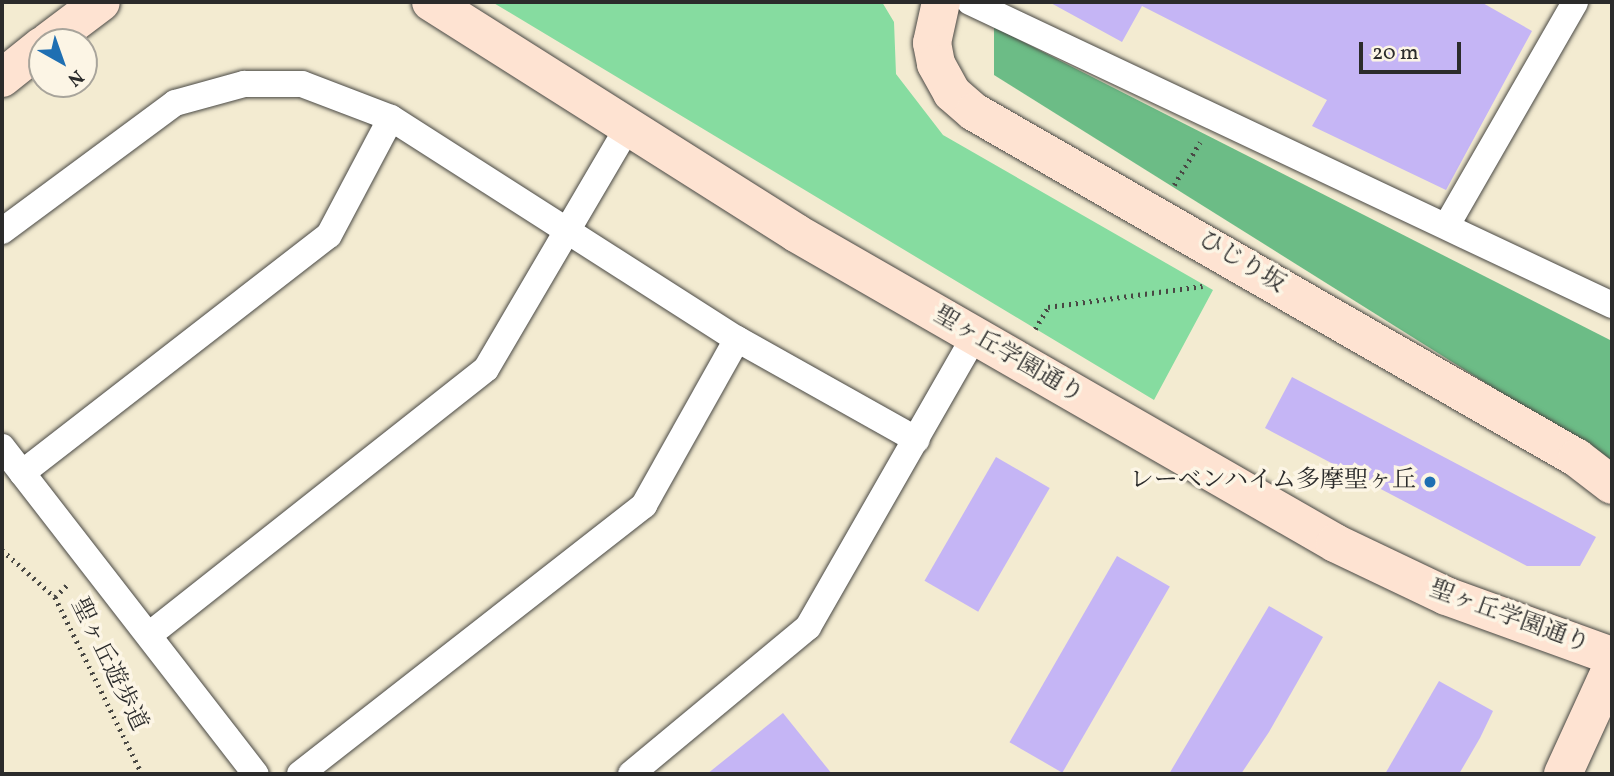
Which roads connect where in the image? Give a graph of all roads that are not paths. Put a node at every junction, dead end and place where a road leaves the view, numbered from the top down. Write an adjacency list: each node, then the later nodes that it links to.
1 (101, 2): 6 (street)
2 (431, 2): 10 (street, 聖ヶ丘学園通り)
3 (941, 2): 20 (street, ひじり坂)
4 (970, 2): 11 (street)
5 (1576, 2): 11 (street)
6 (67, 28)
7 (28, 57): 8 (street)
8 (2, 78)
9 (391, 118): 12 (street); 13 (street); 19 (street)
10 (628, 127): 13 (street); 15 (street, 聖ヶ丘学園通り)
11 (1447, 225): 14 (street)
12 (2, 231)
13 (565, 231): 16 (street); 21 (street)
14 (1612, 305)
15 (974, 337): 17 (street); 22 (street, 聖ヶ丘学園通り)
16 (737, 339): 17 (street); 25 (street)
17 (917, 440): 26 (street)
18 (2, 447): 19 (street)
19 (22, 472): 21 (street)
20 (1612, 485)
21 (149, 635): 24 (street)
22 (1612, 656)
23 (1612, 667): 27 (street)
24 (256, 774)
25 (300, 774)
26 (631, 774)
27 (1563, 774)

